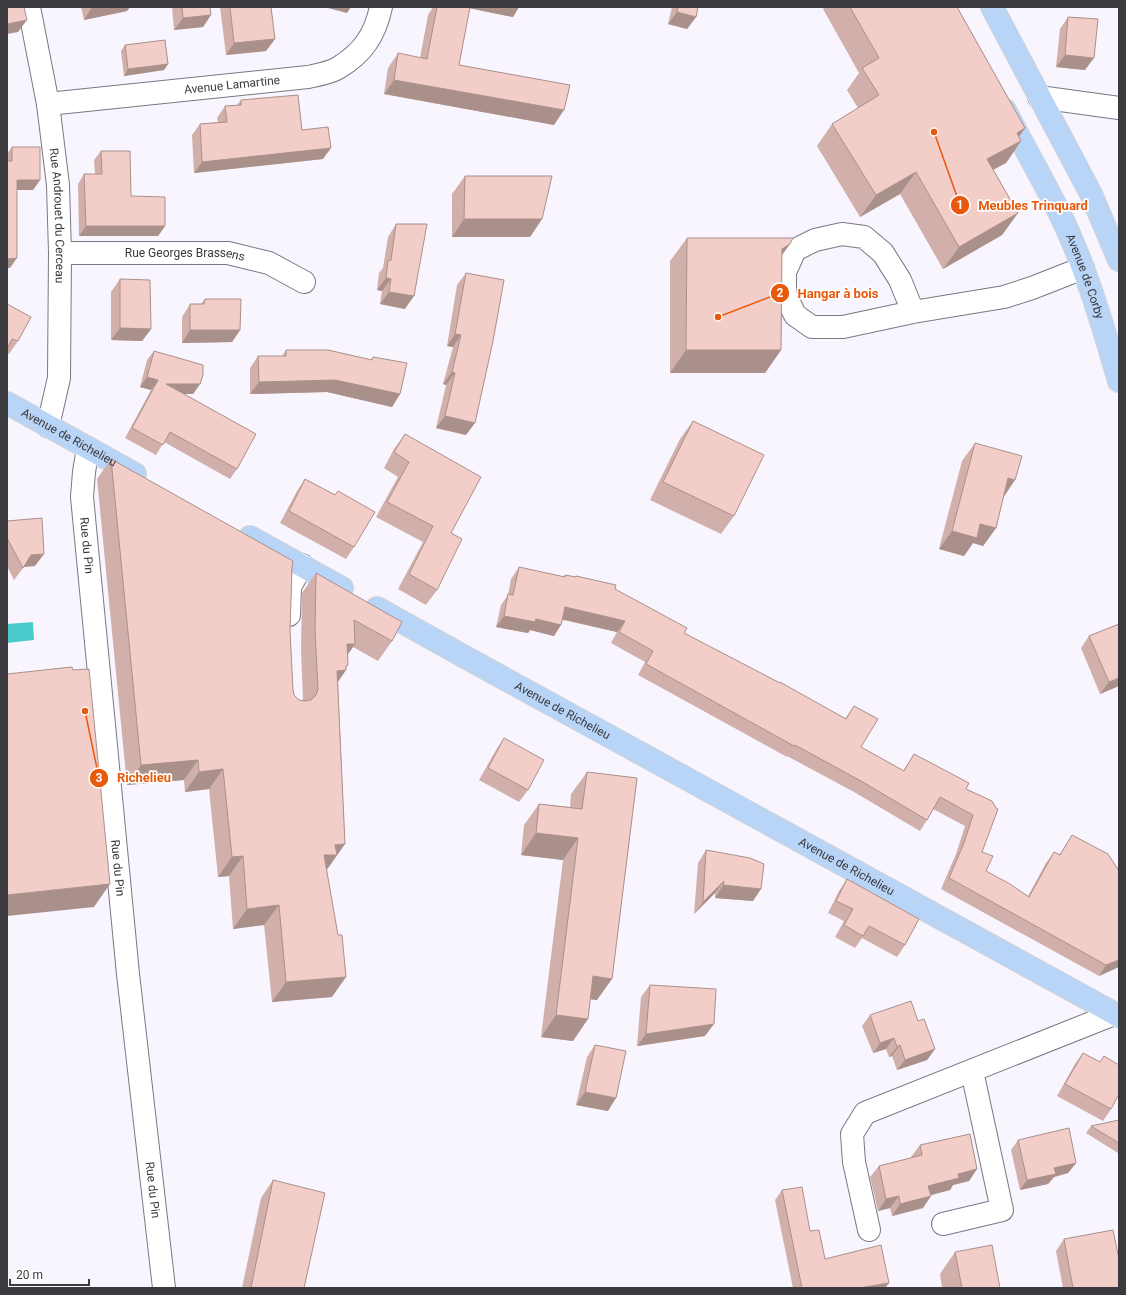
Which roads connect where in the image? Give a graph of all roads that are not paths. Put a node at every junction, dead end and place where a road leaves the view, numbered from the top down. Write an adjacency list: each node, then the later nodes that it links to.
1 (29, 7): 6 (street, Rue Androuet du Cerceau)
2 (381, 7): 6 (street, Avenue Lamartine)
3 (992, 7): 5 (main road)
4 (994, 91): 10 (main road, Avenue de Corby)
5 (1039, 97): 7 (street); 9 (main road)
6 (48, 104): 8 (street, Rue Androuet du Cerceau)
7 (1119, 108)
8 (60, 253): 11 (street, Rue Georges Brassens); 15 (street, Rue Androuet du Cerceau)
9 (1119, 260)
10 (1083, 268): 12 (street); 13 (main road, Avenue de Corby)
11 (304, 282)
12 (913, 312): 12 (street)
13 (1119, 381)
14 (7, 403): 15 (main road, Avenue de Richelieu)
15 (48, 426): 16 (main road, Avenue de Richelieu)
16 (88, 448): 17 (main road, Avenue de Richelieu); 25 (street, Rue du Pin)
17 (152, 483)
18 (234, 528): 19 (main road, Avenue de Richelieu)
19 (302, 565): 20 (street); 21 (main road, Avenue de Richelieu)
20 (289, 634)
21 (1116, 1015): 22 (street)
22 (972, 1072): 23 (street); 24 (street)
23 (943, 1224)
24 (869, 1230)
25 (164, 1288)

